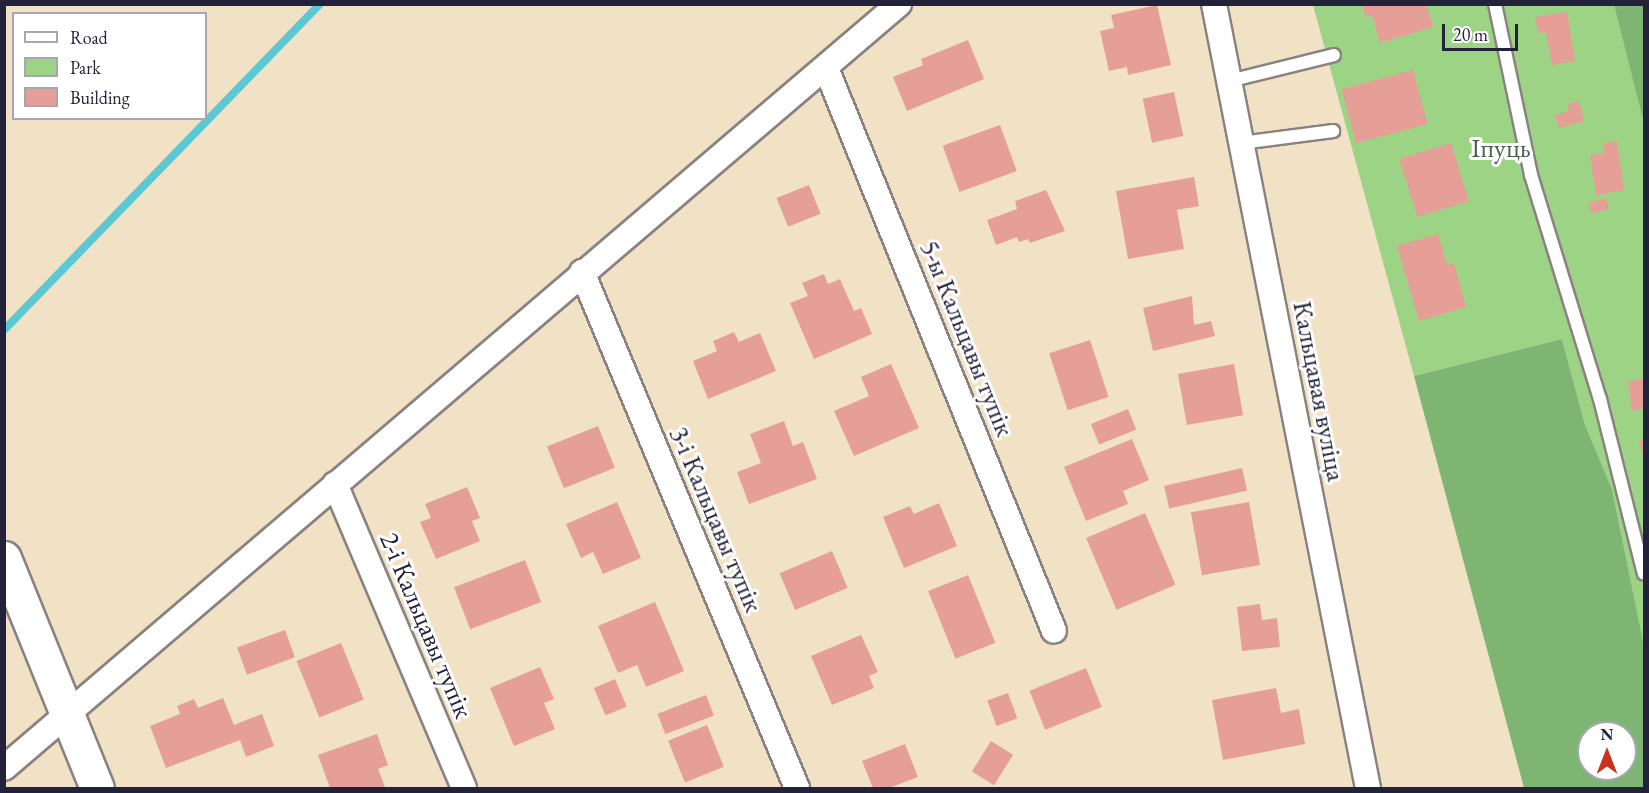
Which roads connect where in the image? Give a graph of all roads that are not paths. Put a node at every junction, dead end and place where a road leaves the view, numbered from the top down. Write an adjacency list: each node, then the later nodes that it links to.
1 (899, 4): 5 (street)
2 (1214, 4): 6 (street, Кальцавая вуліца)
3 (1495, 4): 12 (lane)
4 (1334, 55): 6 (lane)
5 (826, 68): 9 (street); 13 (street, 5-ы Кальцавы тупік)
6 (1229, 81): 8 (street, Кальцавая вуліца)
7 (1333, 131): 8 (lane)
8 (1241, 143): 19 (street, Кальцавая вуліца)
9 (582, 272): 10 (street); 18 (street, 3-і Кальцавы тупік)
10 (335, 484): 14 (street); 17 (street, 2-і Кальцавы тупік)
11 (4, 558): 14 (street)
12 (1644, 574)
13 (1054, 631)
14 (68, 715): 15 (street); 16 (street)
15 (4, 768)
16 (97, 789)
17 (464, 789)
18 (797, 789)
19 (1368, 789)

